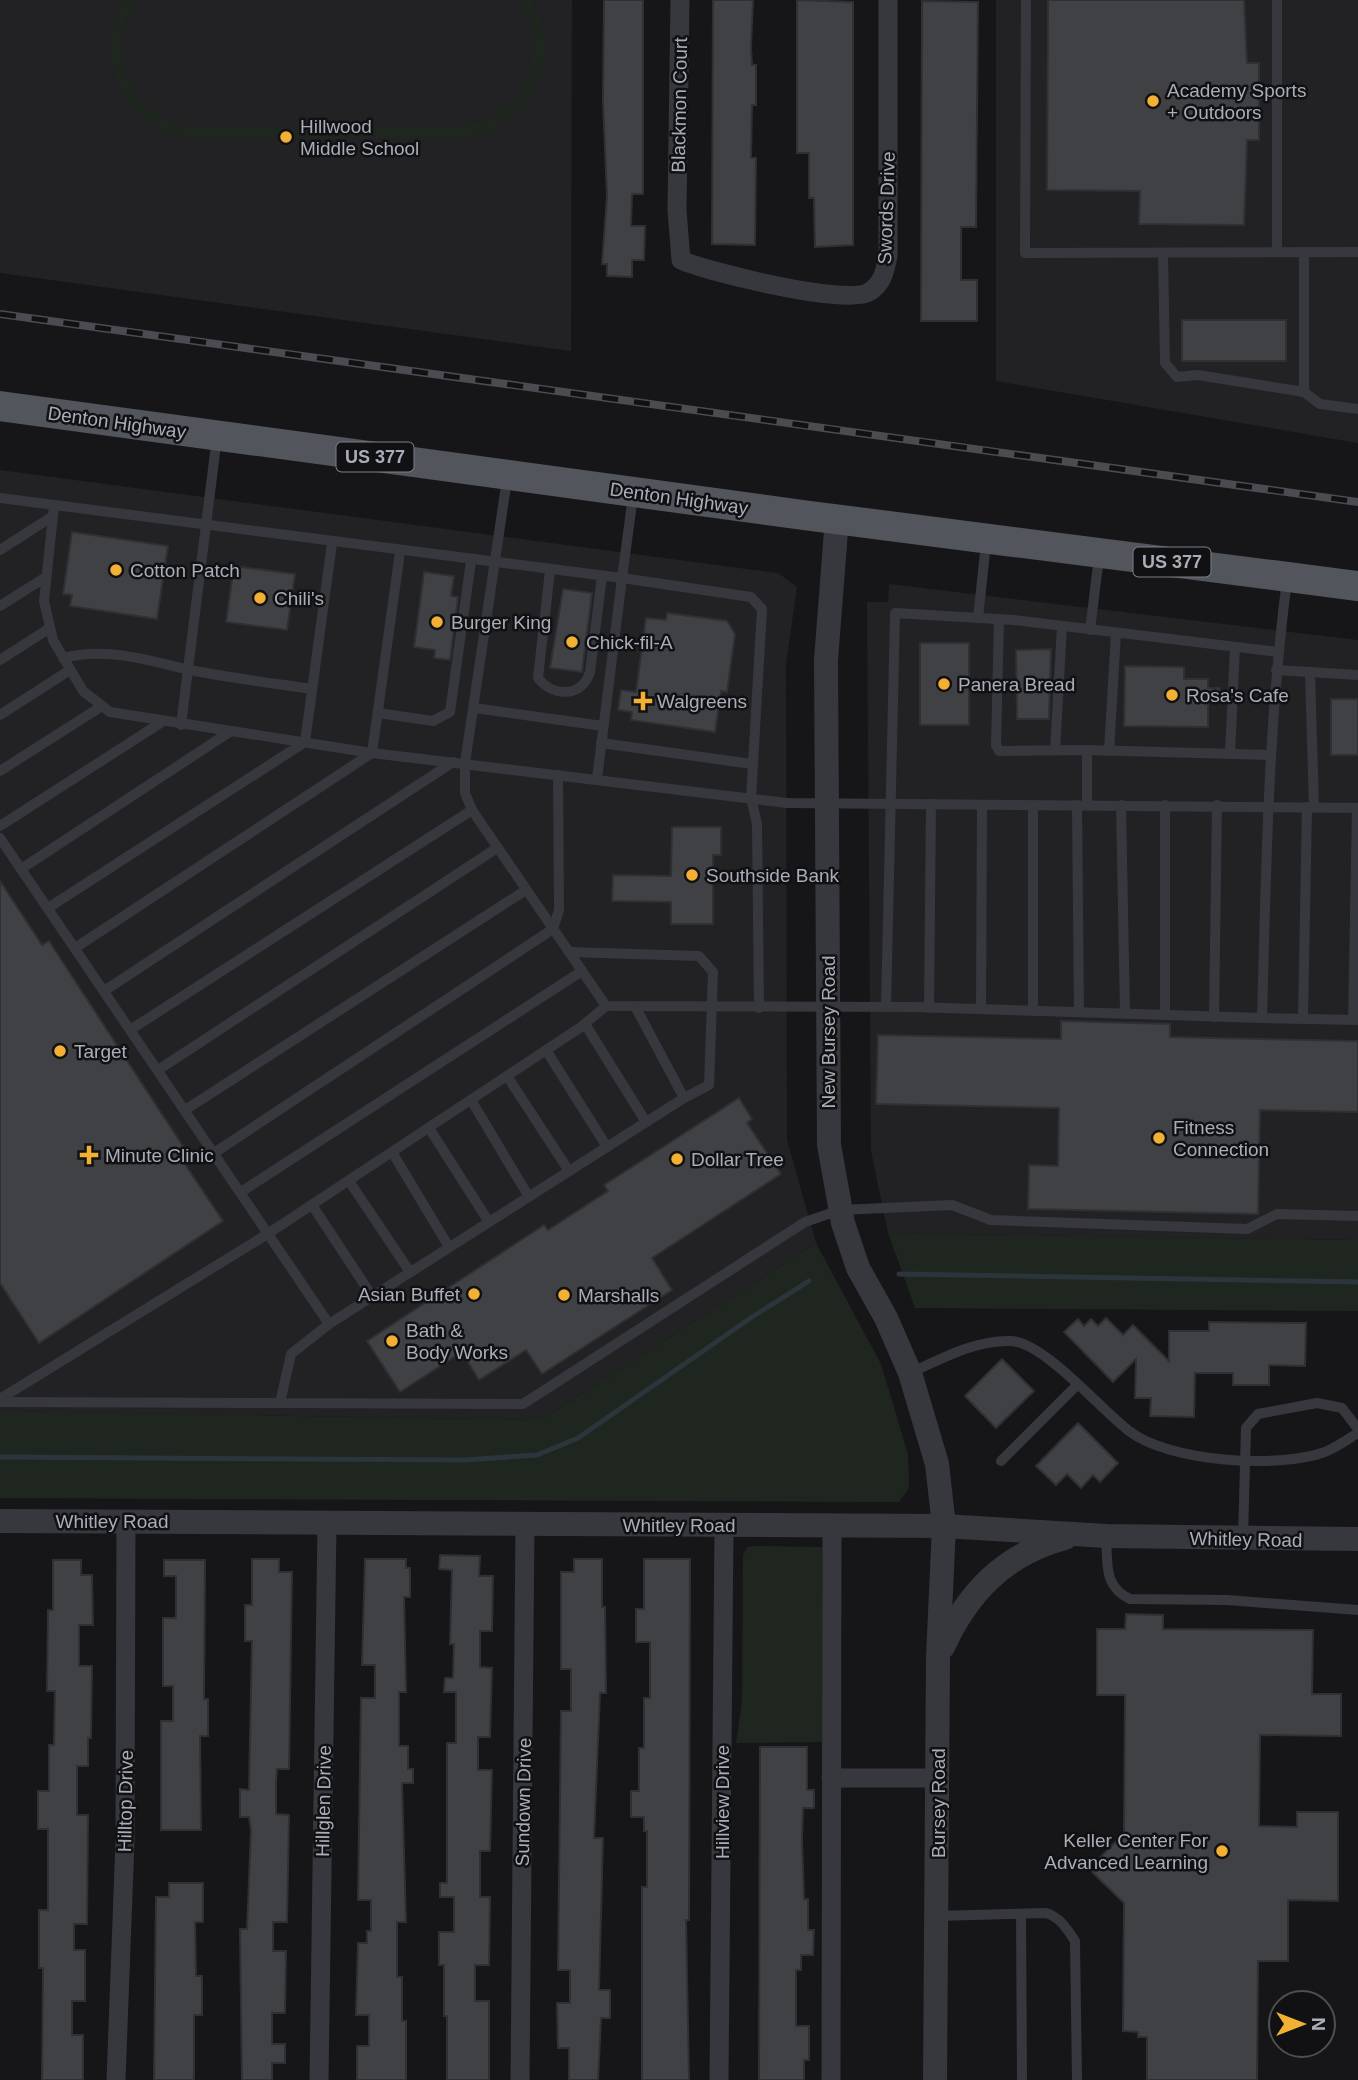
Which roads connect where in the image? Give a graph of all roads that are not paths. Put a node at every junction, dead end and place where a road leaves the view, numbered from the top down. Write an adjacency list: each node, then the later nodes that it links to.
1 (680, 0): 5 (street, Blackmon Court)
2 (888, 0): 5 (street, Swords Drive)
3 (1026, 0): 9 (lane)
4 (1277, 0): 6 (lane)
5 (677, 210)
6 (1277, 252): 7 (lane); 9 (lane)
7 (1304, 252): 8 (lane); 10 (lane)
8 (1358, 252)
9 (1163, 253): 10 (lane)
10 (1304, 392): 12 (lane)
11 (0, 406): 13 (main road, Denton Highway / US 377)
12 (1358, 409)
13 (218, 435): 14 (main road, Denton Highway / US 377); 19 (lane)
14 (508, 475): 15 (main road, Denton Highway / US 377); 26 (lane)
15 (633, 492): 18 (main road, Denton Highway / US 377); 31 (lane)
16 (0, 498): 17 (lane)
17 (53, 511): 19 (lane); 22 (lane); 29 (lane)
18 (837, 518): 20 (main road, Denton Highway / US 377); 73 (street, New Bursey Road)
19 (206, 527): 21 (lane); 44 (lane)
20 (986, 539): 24 (main road, Denton Highway / US 377); 34 (lane)
21 (332, 543): 23 (lane); 49 (lane)
22 (0, 550)
23 (400, 552): 25 (lane); 52 (lane)
24 (1099, 553): 30 (main road, Denton Highway / US 377); 38 (lane)
25 (471, 561): 26 (lane); 52 (lane)
26 (495, 564): 27 (lane); 51 (lane)
27 (550, 570): 28 (lane); 28 (lane)
28 (602, 576): 31 (lane)
29 (46, 577): 33 (lane); 37 (lane)
30 (1288, 577): 32 (main road, Denton Highway / US 377); 41 (lane)
31 (622, 578): 56 (lane); 68 (lane)
32 (1358, 586)
33 (0, 606)
34 (978, 618): 35 (lane); 74 (lane)
35 (999, 619): 36 (lane); 60 (lane)
36 (1062, 627): 38 (lane); 60 (lane)
37 (50, 628): 42 (lane); 43 (lane)
38 (1090, 630): 39 (lane)
39 (1116, 634): 40 (lane); 62 (lane)
40 (1235, 647): 41 (lane); 64 (lane)
41 (1278, 652): 46 (lane)
42 (64, 658): 44 (lane); 45 (lane)
43 (0, 660)
44 (188, 669): 49 (lane); 55 (lane)
45 (71, 670): 50 (lane); 53 (lane)
46 (1276, 670): 47 (lane); 65 (lane)
47 (1310, 673): 48 (lane); 83 (lane)
48 (1358, 675)
49 (312, 689): 58 (lane)
50 (102, 706): 54 (lane); 69 (lane)
51 (474, 708): 56 (lane); 67 (lane)
52 (378, 713): 63 (lane)
53 (0, 715)
54 (162, 722): 55 (lane); 86 (lane)
55 (181, 724): 57 (lane)
56 (603, 726): 59 (lane)
57 (231, 732): 58 (lane); 89 (lane)
58 (305, 742): 63 (lane); 91 (lane)
59 (601, 743): 68 (lane); 71 (lane)
60 (1055, 750): 61 (lane)
61 (1087, 750): 62 (lane); 78 (lane)
62 (1110, 751): 64 (lane)
63 (372, 754): 66 (lane); 93 (lane)
64 (1230, 754): 65 (lane)
65 (1270, 755): 82 (lane)
66 (453, 762): 67 (lane); 96 (lane)
67 (466, 764): 70 (lane); 85 (lane)
68 (752, 764): 72 (lane)
69 (0, 771)
70 (558, 775): 71 (lane); 92 (lane)
71 (597, 779): 72 (lane)
72 (751, 798): 73 (lane); 99 (lane)
73 (827, 804): 74 (lane); 100 (street, New Bursey Road)
74 (889, 804): 75 (lane); 101 (lane)
75 (931, 804): 76 (lane); 103 (lane)
76 (982, 805): 77 (lane); 104 (lane)
77 (1033, 805): 78 (lane); 105 (lane)
78 (1082, 805): 79 (lane); 106 (lane)
79 (1121, 805): 80 (lane); 107 (lane)
80 (1165, 805): 81 (lane); 108 (lane)
81 (1217, 805): 82 (lane); 109 (lane)
82 (1268, 806): 83 (lane); 110 (lane)
83 (1310, 807): 84 (lane); 111 (lane)
84 (1357, 808): 112 (lane)
85 (472, 810): 88 (lane); 114 (lane)
86 (0, 826)
87 (0, 838): 89 (lane)
88 (498, 848): 90 (lane); 116 (lane)
89 (21, 869): 91 (lane)
90 (526, 890): 92 (lane); 120 (lane)
91 (48, 908): 93 (lane)
92 (553, 929): 94 (lane); 125 (lane)
93 (75, 948): 96 (lane)
94 (569, 953): 95 (lane); 98 (lane)
95 (582, 971): 97 (lane); 128 (lane)
96 (104, 991): 114 (lane)
97 (606, 1006): 102 (lane); 113 (lane)
98 (712, 1007): 99 (lane); 102 (lane); 118 (lane)
99 (760, 1007): 100 (lane)
100 (828, 1007): 101 (lane); 131 (street, New Bursey Road)
101 (886, 1007): 103 (lane)
102 (636, 1008): 118 (lane)
103 (929, 1008): 104 (lane)
104 (981, 1009): 105 (lane)
105 (1033, 1011): 106 (lane)
106 (1079, 1013): 107 (lane)
107 (1125, 1014): 108 (lane)
108 (1165, 1015): 109 (lane)
109 (1214, 1017): 110 (lane)
110 (1262, 1018): 111 (lane)
111 (1303, 1019): 112 (lane)
112 (1355, 1020)
113 (585, 1024): 115 (lane); 121 (lane)
114 (130, 1030): 116 (lane)
115 (546, 1050): 117 (lane); 123 (lane)
116 (158, 1070): 120 (lane)
117 (507, 1076): 119 (lane); 126 (lane)
118 (684, 1098): 121 (lane)
119 (471, 1100): 122 (lane); 129 (lane)
120 (185, 1110): 125 (lane)
121 (646, 1122): 123 (lane)
122 (429, 1128): 124 (lane); 133 (lane)
123 (607, 1147): 126 (lane)
124 (392, 1152): 127 (lane); 135 (lane)
125 (214, 1153): 128 (lane)
126 (569, 1171): 129 (lane)
127 (348, 1181): 130 (lane); 136 (lane)
128 (241, 1192): 134 (lane)
129 (529, 1197): 133 (lane)
130 (312, 1205): 134 (lane); 137 (lane)
131 (841, 1210): 132 (lane); 139 (street, New Bursey Road); 142 (lane)
132 (1358, 1216)
133 (489, 1222): 135 (lane)
134 (269, 1233): 138 (lane); 141 (lane)
135 (449, 1247): 136 (lane)
136 (410, 1272): 137 (lane)
137 (372, 1296): 138 (lane)
138 (329, 1324): 142 (lane)
139 (910, 1373): 140 (lane); 152 (street, New Bursey Road)
140 (1077, 1385): 144 (lane); 145 (lane)
141 (0, 1400): 142 (lane)
142 (281, 1403)
143 (1358, 1431): 144 (lane); 144 (lane)
144 (1245, 1459): 155 (lane)
145 (1001, 1461)
146 (0, 1521): 147 (street, Whitley Road)
147 (126, 1521): 148 (street, Whitley Road); 163 (street, Hilltop Drive)
148 (327, 1523): 149 (street, Whitley Road); 164 (street, Hillglen Drive)
149 (525, 1524): 150 (street, Whitley Road); 165 (street, Sundown Drive)
150 (724, 1525): 151 (street, Whitley Road); 166 (street, Hillview Drive)
151 (832, 1525): 152 (street, Whitley Road); 159 (street)
152 (944, 1526): 153 (street, Whitley Road); 158 (street, Bursey Road)
153 (1075, 1535): 154 (street, Whitley Road); 158 (street)
154 (1105, 1536): 155 (street, Whitley Road); 157 (lane)
155 (1243, 1539): 156 (street, Whitley Road)
156 (1358, 1539)
157 (1358, 1610)
158 (938, 1657): 160 (street, Bursey Road)
159 (831, 1778): 160 (street); 167 (street)
160 (938, 1778): 162 (street, Bursey Road)
161 (1021, 1914): 162 (lane); 169 (lane); 170 (lane)
162 (937, 1916): 168 (street, Bursey Road)
163 (116, 2080)
164 (319, 2080)
165 (520, 2080)
166 (719, 2080)
167 (831, 2080)
168 (935, 2080)
169 (1022, 2080)
170 (1077, 2080)

